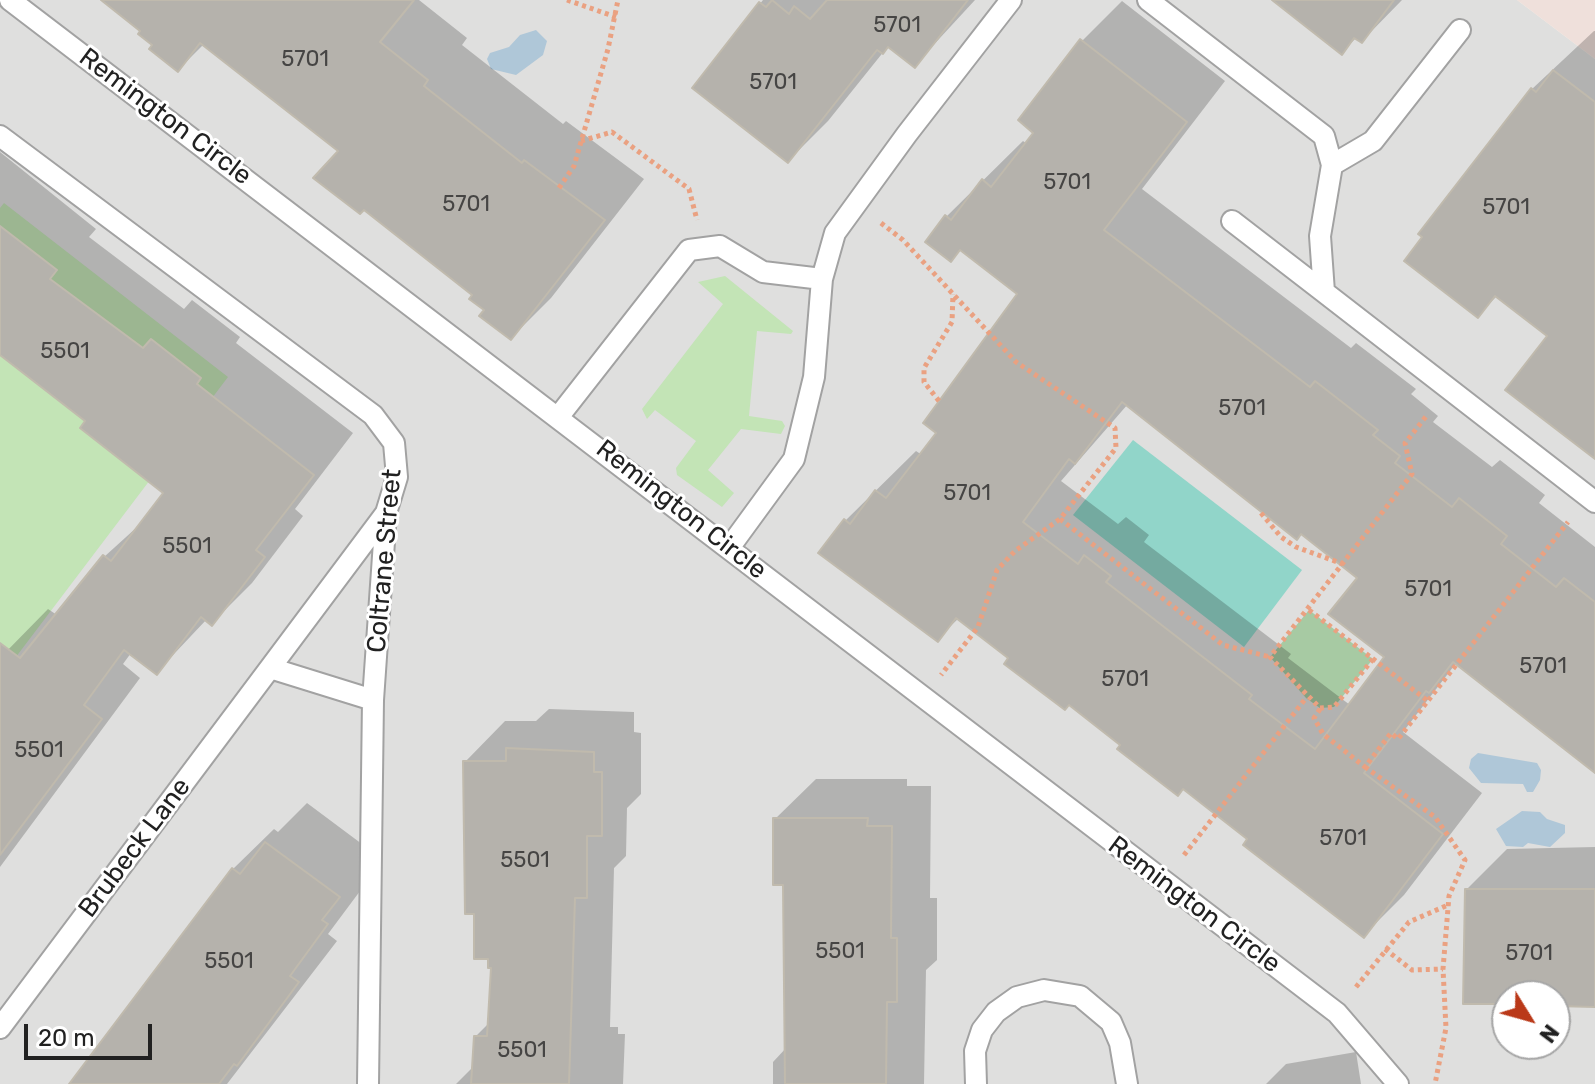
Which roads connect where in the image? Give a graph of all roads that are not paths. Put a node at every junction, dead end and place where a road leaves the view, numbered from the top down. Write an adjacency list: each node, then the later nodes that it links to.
1 (10, 0): 10 (lane, Remington Circle)
2 (1011, 0): 8 (lane)
3 (1148, 0): 6 (lane)
4 (1460, 30): 6 (lane)
5 (0, 136): 12 (lane, Coltrane Street)
6 (1332, 165): 9 (lane)
7 (1232, 221): 9 (lane)
8 (822, 279): 10 (lane); 13 (lane)
9 (1324, 292): 11 (lane)
10 (559, 416): 13 (lane, Remington Circle)
11 (1592, 499)
12 (386, 513): 14 (lane, Brubeck Lane); 15 (lane, Coltrane Street)
13 (729, 548): 20 (lane, Remington Circle)
14 (270, 668): 15 (lane); 16 (lane, Brubeck Lane)
15 (373, 700): 17 (lane, Coltrane Street)
16 (0, 1028)
17 (368, 1084)
18 (976, 1084): 19 (lane)
19 (1127, 1084)
20 (1398, 1084)

